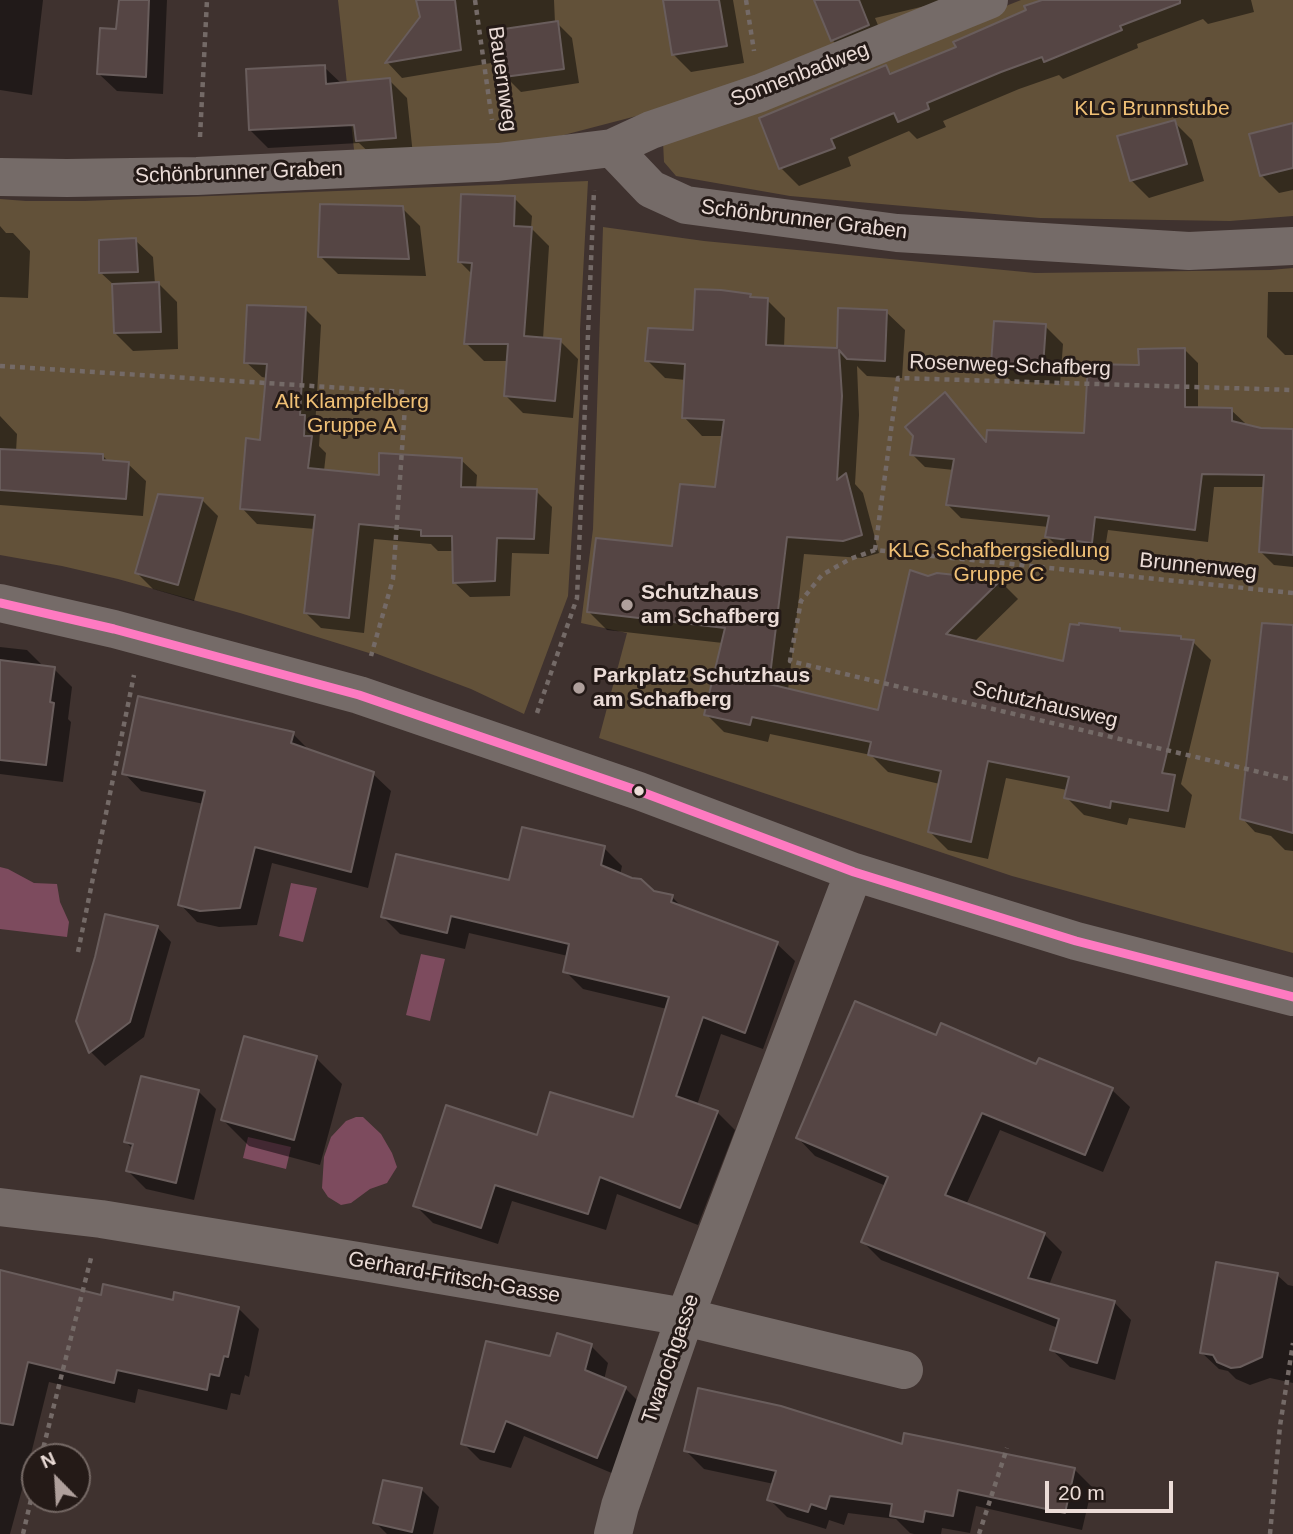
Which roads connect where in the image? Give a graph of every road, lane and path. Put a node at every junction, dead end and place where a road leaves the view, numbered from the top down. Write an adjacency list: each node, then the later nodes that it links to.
1 (207, 0): 8 (path)
2 (475, 0): 7 (path, Bauernweg)
3 (746, 0): 5 (path)
4 (989, 0): 5 (street, Sonnenbadweg)
5 (760, 93): 6 (street, Sonnenbadweg)
6 (612, 148): 7 (street, Schönbrunner Graben); 10 (street, Schönbrunner Graben); 19 (path)
7 (498, 162): 8 (street, Schönbrunner Graben)
8 (197, 176): 9 (street, Schönbrunner Graben)
9 (0, 177)
10 (1293, 246)
11 (0, 366): 16 (path)
12 (1293, 390): 13 (path, Rosenweg-Schafberg)
13 (875, 550): 14 (path, Brunnenweg); 17 (path, Brunnenweg)
14 (1293, 593)
15 (0, 603): 21 (street)
16 (370, 660)
17 (790, 660): 20 (path, Schutzhausweg)
18 (134, 673): 22 (path)
19 (533, 725)
20 (1293, 780)
21 (854, 872): 23 (street); 26 (street, Twarochgasse)
22 (78, 952)
23 (1293, 997)
24 (0, 1207): 25 (street, Gerhard-Fritsch-Gasse)
25 (101, 1219): 26 (street, Gerhard-Fritsch-Gasse); 29 (path)
26 (685, 1317): 28 (street, Gerhard-Fritsch-Gasse); 33 (street, Twarochgasse)
27 (1293, 1343): 35 (path)
28 (904, 1370)
29 (45, 1443)
30 (1007, 1448): 34 (path)
31 (28, 1513): 32 (path)
32 (23, 1534)
33 (612, 1534)
34 (979, 1534)
35 (1270, 1534)

